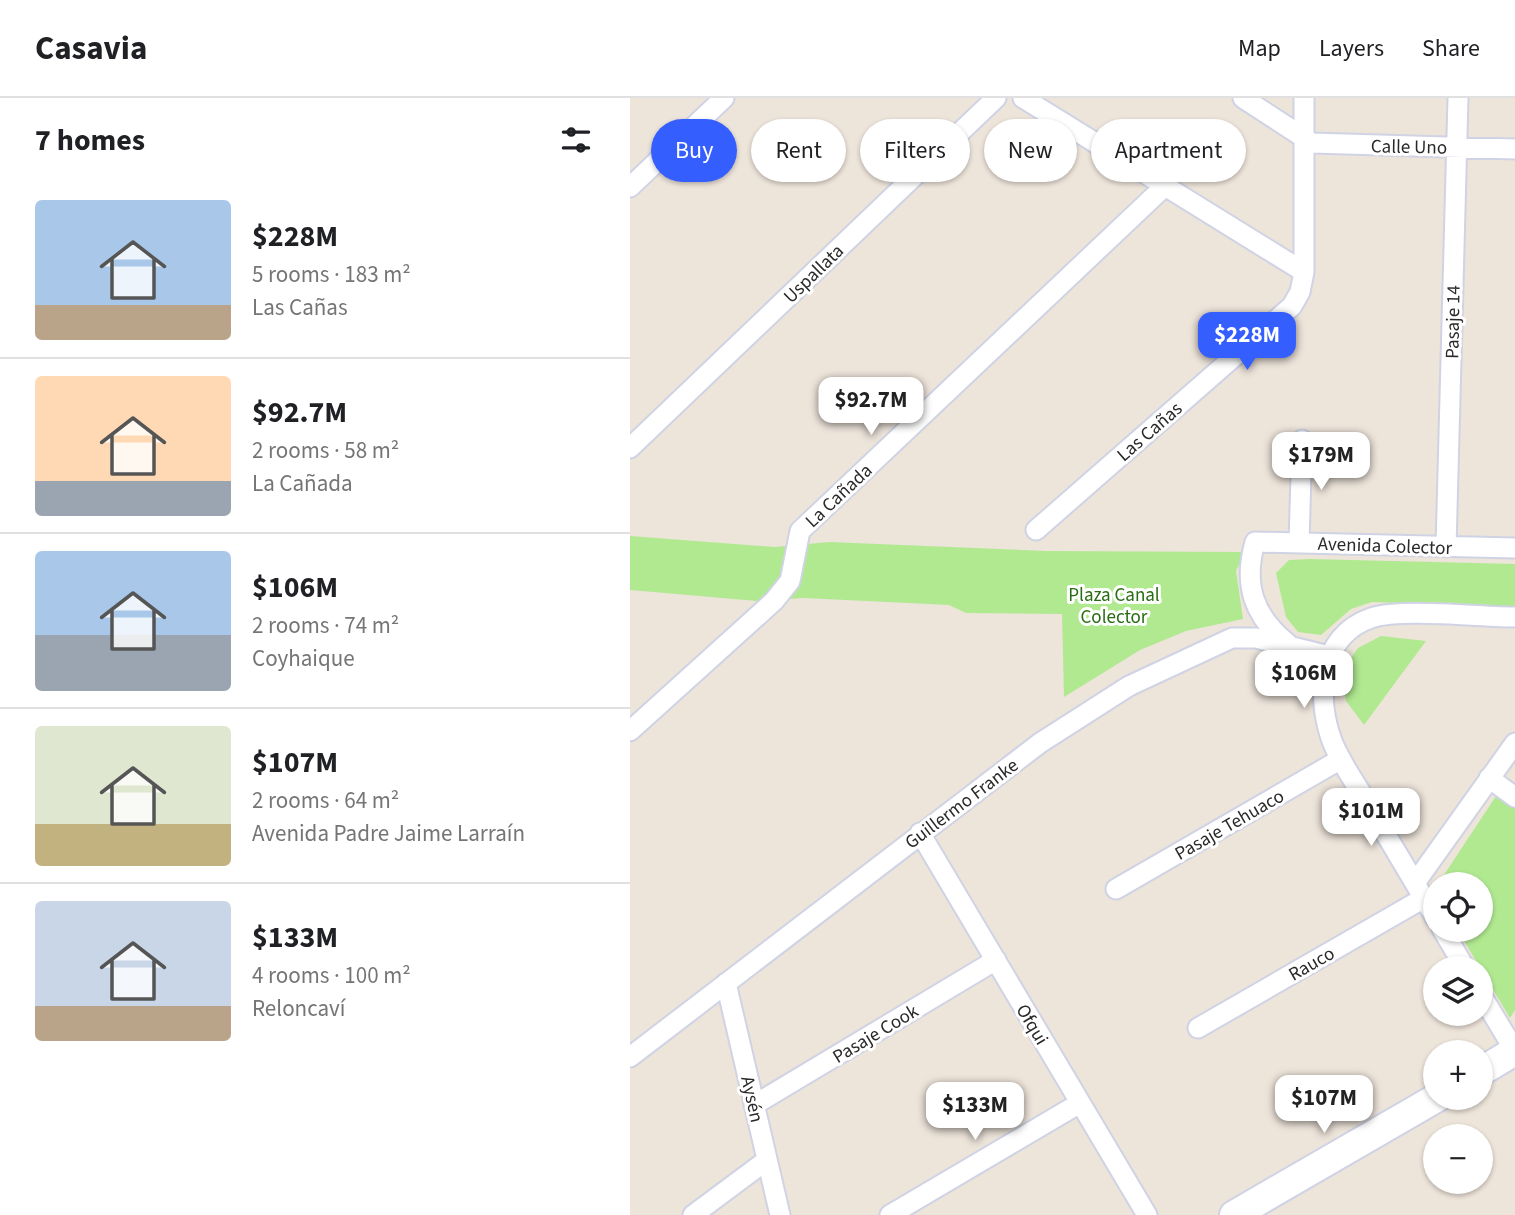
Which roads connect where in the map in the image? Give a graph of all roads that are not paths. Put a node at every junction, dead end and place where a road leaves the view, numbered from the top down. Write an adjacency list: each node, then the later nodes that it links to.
1 (724, 98): 11 (street)
2 (996, 98): 14 (street, Uspallata)
3 (1023, 98): 10 (street)
4 (1243, 98): 7 (street)
5 (1304, 98): 7 (street, Las Cañas)
6 (1458, 98): 8 (street, Pasaje 14)
7 (1303, 140): 8 (street, Calle Uno); 12 (street, Las Cañas)
8 (1457, 147): 9 (street, Calle Uno); 17 (street, Pasaje 14)
9 (1515, 149)
10 (1165, 186): 12 (street); 22 (street, La Cañada)
11 (630, 187)
12 (1304, 272): 15 (street, Las Cañas)
13 (1302, 440): 16 (street)
14 (630, 448)
15 (1036, 530)
16 (1299, 542): 17 (street, Avenida Colector); 20 (street, Avenida Colector)
17 (1446, 547): 18 (street, Avenida Colector)
18 (1515, 548)
19 (1515, 617): 21 (street)
20 (1294, 648): 21 (street, Guillermo Franke); 27 (street, Guillermo Franke)
21 (1329, 656): 24 (street)
22 (630, 731)
23 (1515, 743): 25 (street)
24 (1341, 760): 28 (street, Pasaje Tehuaco); 29 (street)
25 (1489, 778): 26 (street); 29 (street)
26 (1515, 797)
27 (920, 833): 31 (street, Ofqui); 32 (street, Guillermo Franke)
28 (1116, 889)
29 (1419, 891): 30 (street); 34 (street, Rauco)
30 (1423, 898)
31 (996, 960): 38 (street, Ofqui); 39 (street, Pasaje Cook)
32 (726, 983): 36 (street, Guillermo Franke); 39 (street, Aysén)
33 (1493, 1015): 35 (street)
34 (1198, 1028)
35 (1515, 1051): 37 (street)
36 (630, 1057)
37 (1493, 1064)
38 (1080, 1103): 44 (street); 45 (street, Ofqui)
39 (754, 1105): 41 (street, Aysén)
40 (1423, 1106): 46 (street)
41 (767, 1160): 42 (street); 43 (street, Aysén)
42 (693, 1215)
43 (780, 1215)
44 (890, 1215)
45 (1147, 1215)
46 (1234, 1215)

